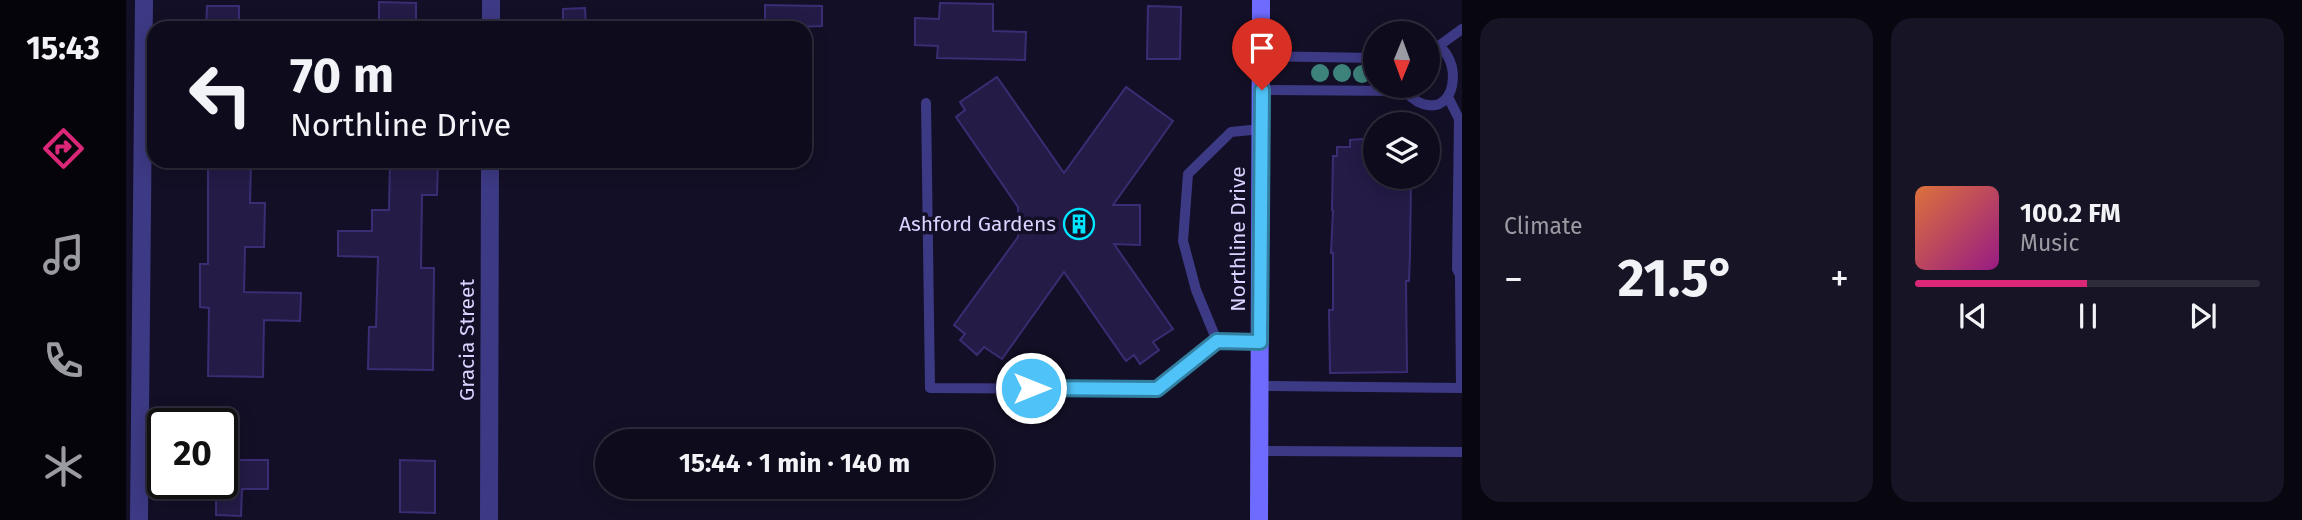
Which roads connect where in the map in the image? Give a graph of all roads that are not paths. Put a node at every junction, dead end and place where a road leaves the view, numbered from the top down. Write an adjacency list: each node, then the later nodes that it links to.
1 (144, 0): 20 (street)
2 (491, 0): 4 (street)
3 (1261, 0): 7 (street, Northline Drive)
4 (491, 21)
5 (1462, 29): 6 (lane)
6 (1440, 45): 12 (lane)
7 (1262, 56): 8 (lane); 10 (street, Northline Drive)
8 (1363, 58)
9 (1363, 89): 10 (lane)
10 (1262, 90): 14 (street, Northline Drive)
11 (1415, 98): 12 (lane)
12 (1449, 99): 16 (lane)
13 (926, 103): 17 (lane)
14 (1261, 129): 17 (lane); 18 (street, Northline Drive)
15 (490, 168): 24 (street, Gracia Street)
16 (1461, 278): 19 (lane)
17 (1217, 341): 18 (lane)
18 (1260, 342): 19 (street, Northline Drive)
19 (1260, 386): 21 (street, Northline Drive)
20 (133, 428): 23 (street)
21 (1259, 451): 22 (lane); 25 (street, Northline Drive)
22 (1462, 452)
23 (139, 520)
24 (489, 520)
25 (1259, 520)

